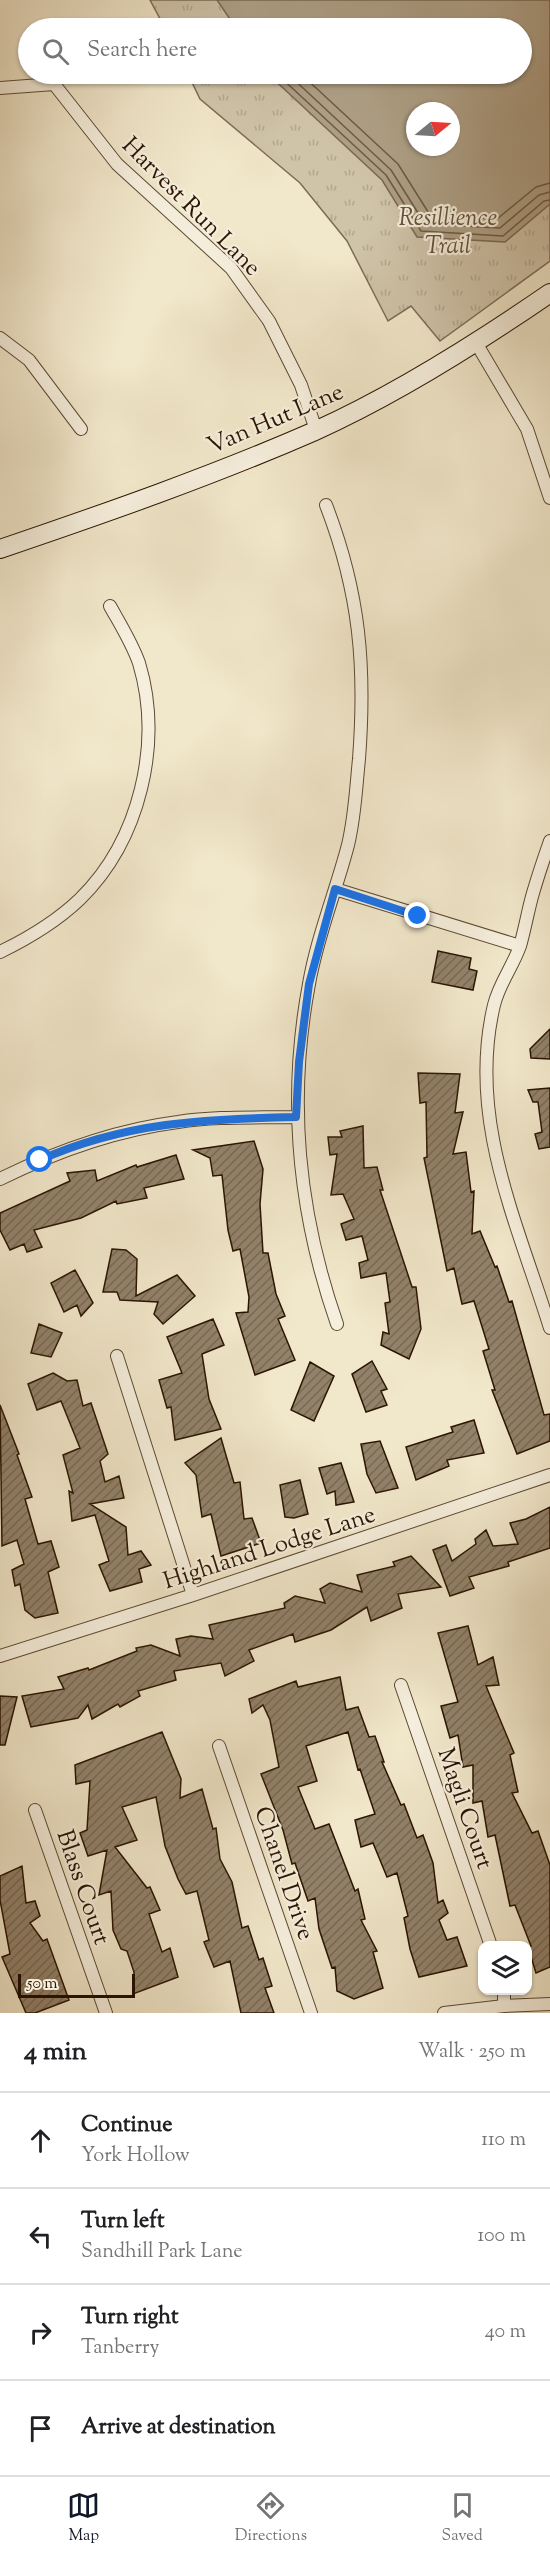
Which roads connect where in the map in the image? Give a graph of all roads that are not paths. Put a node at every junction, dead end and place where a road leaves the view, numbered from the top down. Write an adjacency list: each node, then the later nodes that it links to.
1 (0, 88): 6 (street, Harvest Run Lane)
2 (550, 293): 4 (street, Van Hut Lane)
3 (0, 338): 5 (street)
4 (475, 340): 6 (street, Van Hut Lane); 7 (street)
5 (81, 429)
6 (316, 430): 9 (street, Van Hut Lane)
7 (550, 498)
8 (326, 505): 12 (street)
9 (0, 549)
10 (110, 606): 14 (street)
11 (550, 841): 13 (street)
12 (335, 889): 13 (street); 15 (street)
13 (520, 946): 18 (street)
14 (0, 952)
15 (296, 1117): 16 (street); 17 (street)
16 (0, 1179)
17 (337, 1324)
18 (550, 1328)
19 (117, 1356): 21 (street)
20 (550, 1475): 21 (street, Highland Lodge Lane)
21 (193, 1595): 22 (street, Highland Lodge Lane)
22 (0, 1656)
23 (401, 1684): 26 (street, Magli Court)
24 (219, 1746): 31 (street, Chanel Drive)
25 (35, 1810): 30 (street, Blass Court)
26 (489, 1941)
27 (504, 1995): 29 (street)
28 (550, 2004): 29 (street)
29 (504, 2006): 32 (street)
30 (105, 2013)
31 (311, 2013)
32 (444, 2013)

